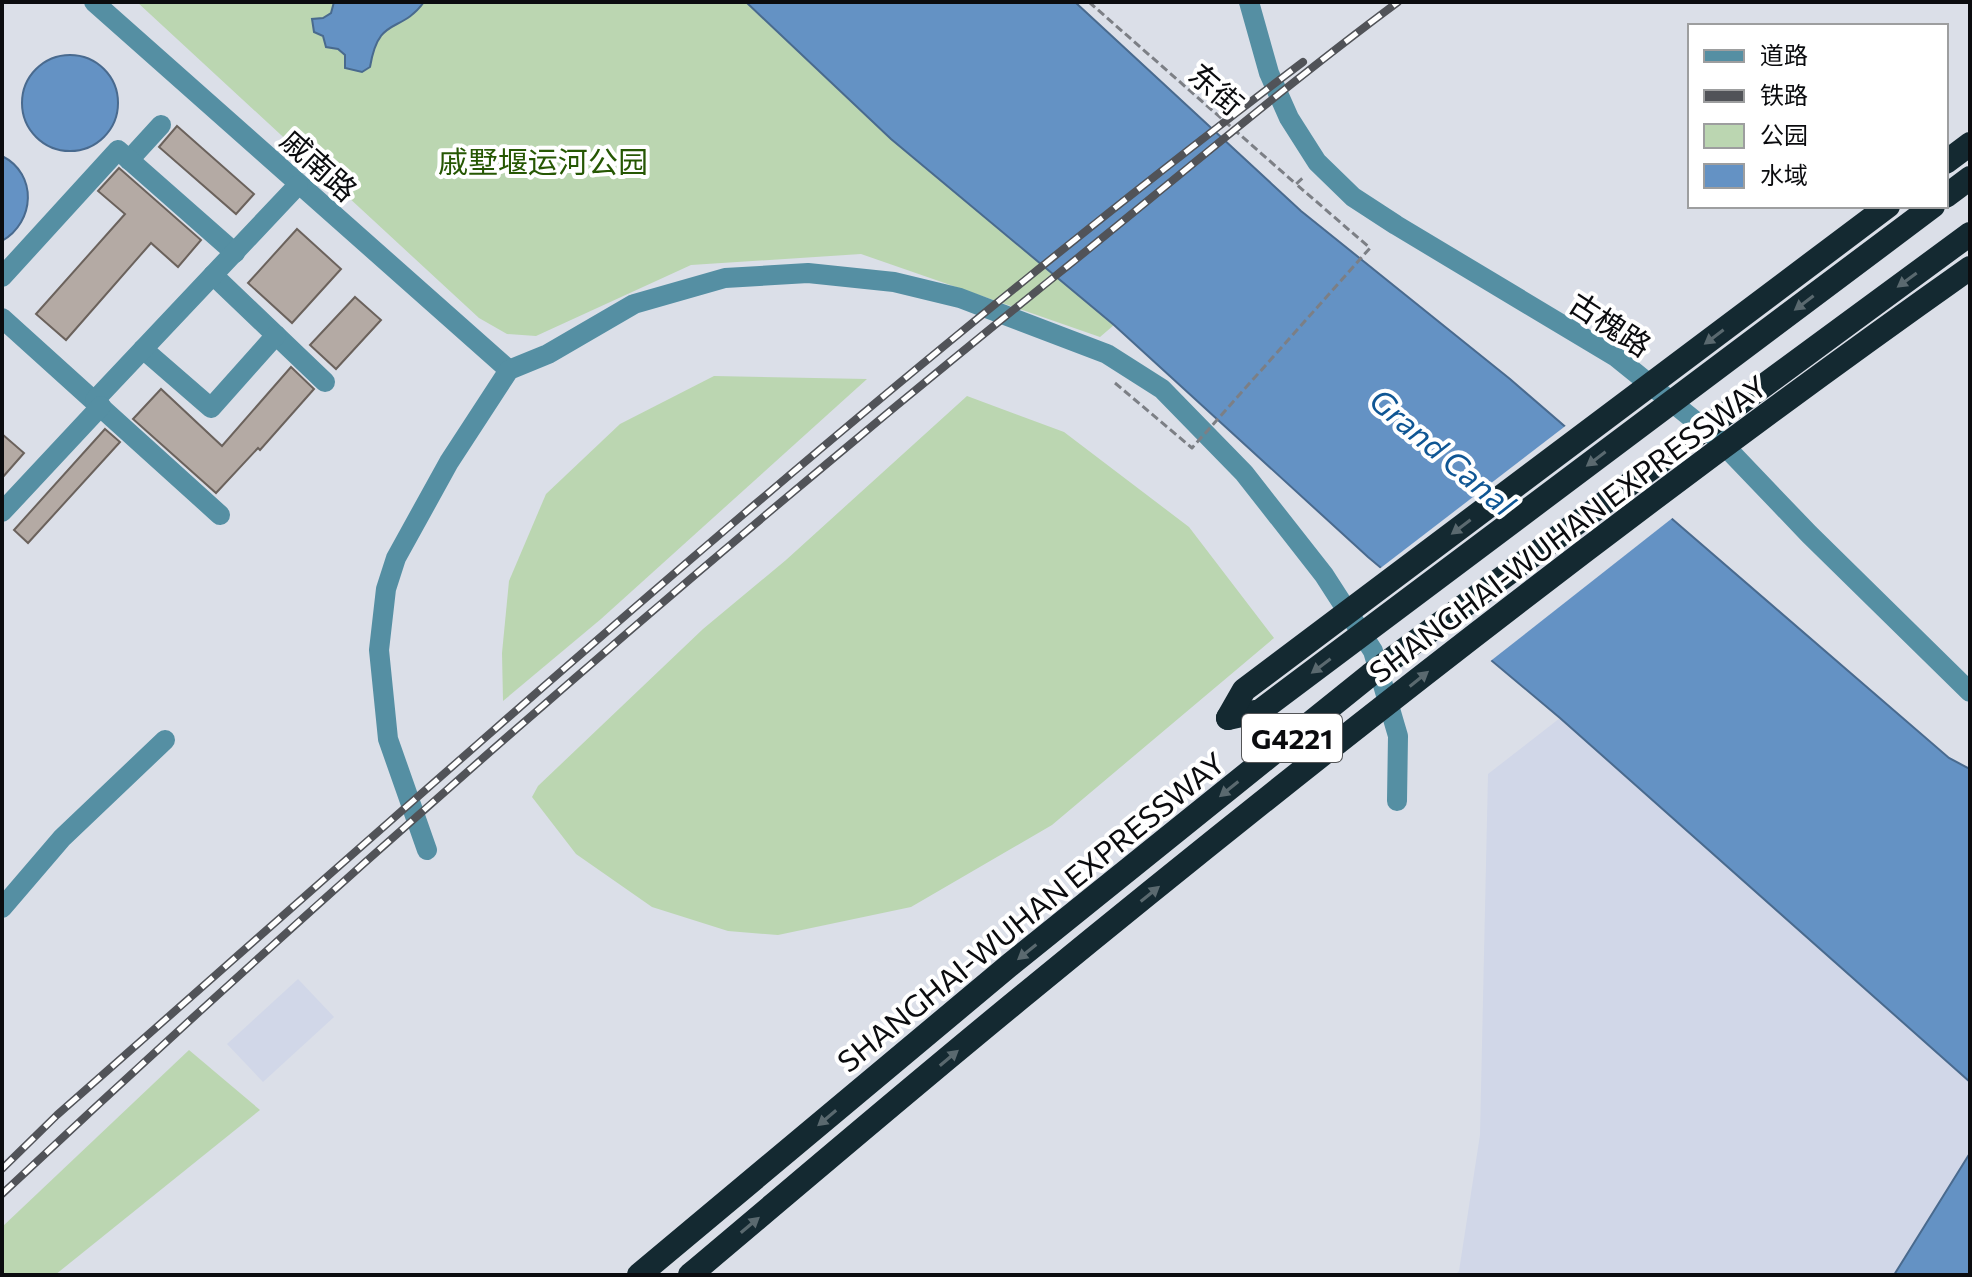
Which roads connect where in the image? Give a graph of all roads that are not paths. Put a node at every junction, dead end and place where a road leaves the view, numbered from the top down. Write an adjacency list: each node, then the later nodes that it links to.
1 (94, 2): 8 (street, 戚南路)
2 (1249, 2): 25 (street, 古槐路)
3 (161, 125): 5 (street)
4 (1970, 144): 6 (highway)
5 (129, 160): 13 (street); 16 (street)
6 (1948, 160)
7 (1970, 178): 9 (highway)
8 (298, 185): 13 (street); 20 (street, 戚南路)
9 (1948, 194)
10 (1885, 208): 11 (highway, SHANGHAI-WUHAN EXPRESSWAY / G4221, bridge)
11 (1930, 208)
12 (1970, 234): 30 (highway, SHANGHAI-WUHAN EXPRESSWAY / G4221, one-way to 30, bridge)
13 (235, 253): 15 (street)
14 (1970, 268): 31 (highway, SHANGHAI-WUHAN EXPRESSWAY / G4221, one-way to 14, bridge)
15 (213, 275): 18 (street); 19 (street)
16 (2, 277)
17 (2, 318): 22 (street)
18 (276, 335): 19 (street); 21 (street)
19 (143, 349): 22 (street)
20 (509, 370): 27 (street); 28 (street)
21 (325, 382)
22 (98, 403): 23 (street); 24 (street)
23 (2, 512)
24 (220, 515)
25 (1970, 692)
26 (165, 740): 29 (street)
27 (1397, 801)
28 (427, 850)
29 (2, 908)
30 (639, 1275)
31 (690, 1275)

